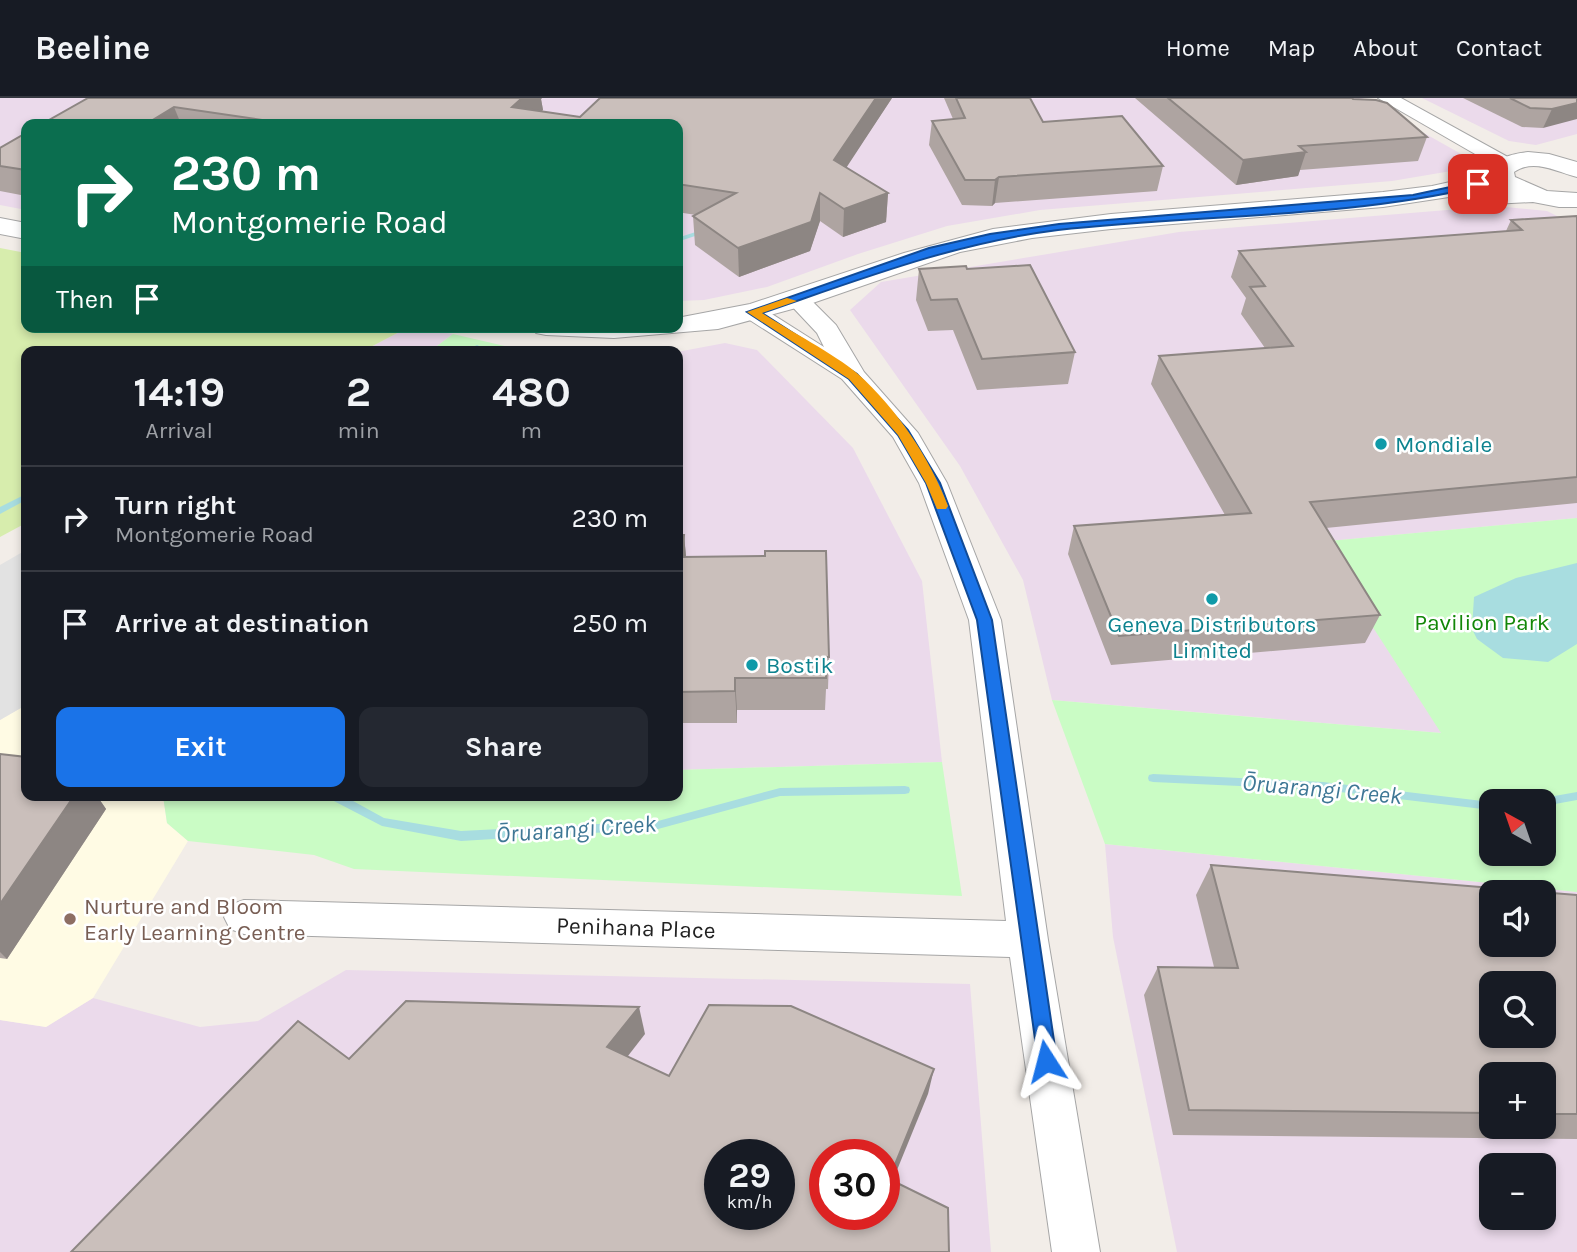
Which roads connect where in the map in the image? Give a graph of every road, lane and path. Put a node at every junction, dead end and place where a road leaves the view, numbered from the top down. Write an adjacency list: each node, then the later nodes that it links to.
1 (1387, 98): 4 (street)
2 (1577, 156): 3 (street)
3 (1552, 162): 4 (street); 5 (street)
4 (1513, 167): 6 (street); 7 (street)
5 (1577, 170)
6 (1532, 195): 7 (street); 8 (street)
7 (1427, 196): 11 (street)
8 (1574, 202)
9 (0, 226): 10 (street)
10 (21, 230)
11 (797, 299): 12 (street); 14 (street)
12 (753, 312): 13 (street); 14 (street)
13 (683, 325)
14 (853, 376): 16 (street)
15 (244, 916): 16 (street, Penihana Place)
16 (1028, 940): 17 (street)
17 (1076, 1252)

